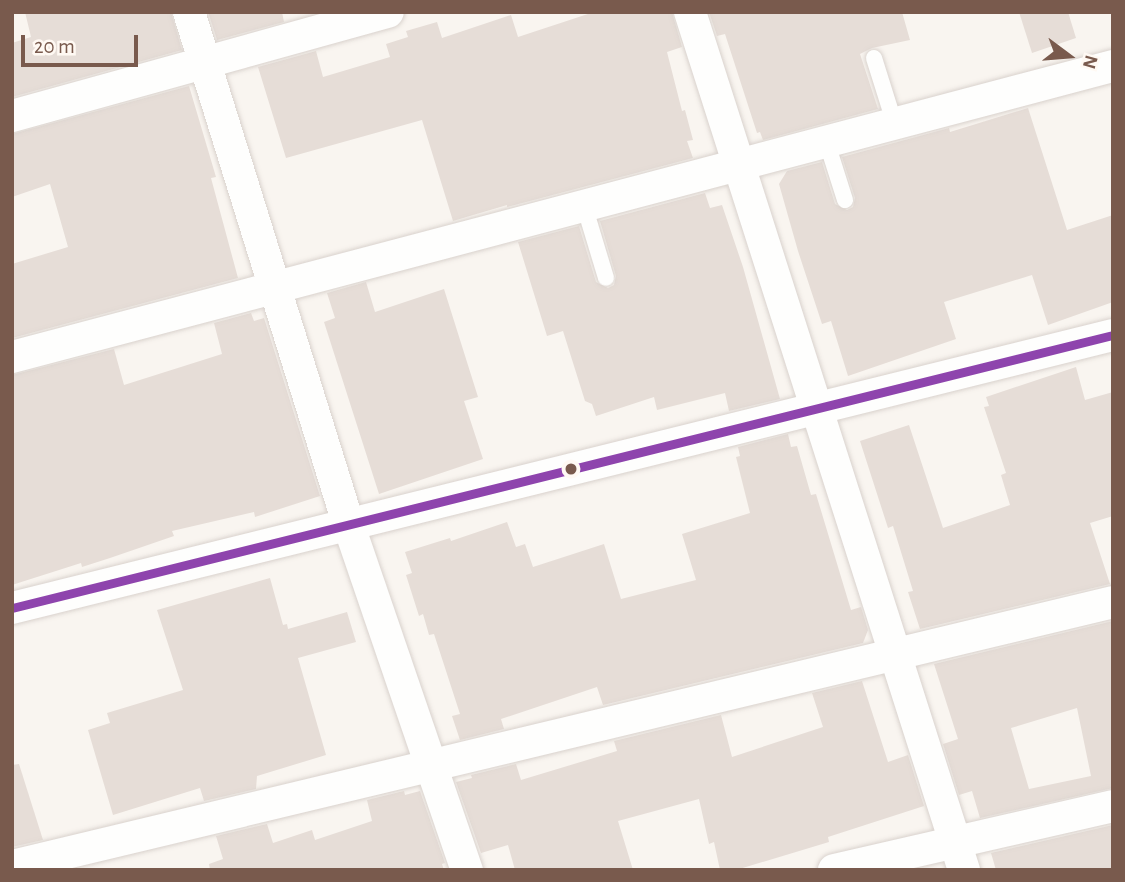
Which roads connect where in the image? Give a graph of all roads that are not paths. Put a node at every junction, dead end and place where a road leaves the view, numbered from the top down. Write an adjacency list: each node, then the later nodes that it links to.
1 (189, 12): 5 (street)
2 (388, 12): 5 (street)
3 (690, 12): 10 (street)
4 (874, 58): 8 (lane)
5 (205, 62): 7 (street); 14 (street)
6 (1113, 65): 8 (street)
7 (12, 116)
8 (894, 122): 9 (street)
9 (826, 140): 10 (street); 11 (lane)
10 (738, 163): 12 (street); 17 (street)
11 (845, 200)
12 (584, 205): 13 (lane); 14 (street)
13 (606, 278)
14 (273, 289): 16 (street); 18 (street)
15 (1113, 335): 17 (street)
16 (12, 356)
17 (815, 410): 18 (street); 21 (street)
18 (349, 526): 20 (street); 22 (street)
19 (1113, 602): 21 (street)
20 (12, 608)
21 (896, 654): 22 (street); 24 (street)
22 (431, 764): 25 (street); 26 (street)
23 (1113, 806): 24 (street)
24 (959, 856): 27 (street)
25 (12, 866)
26 (467, 870)
27 (834, 870)

